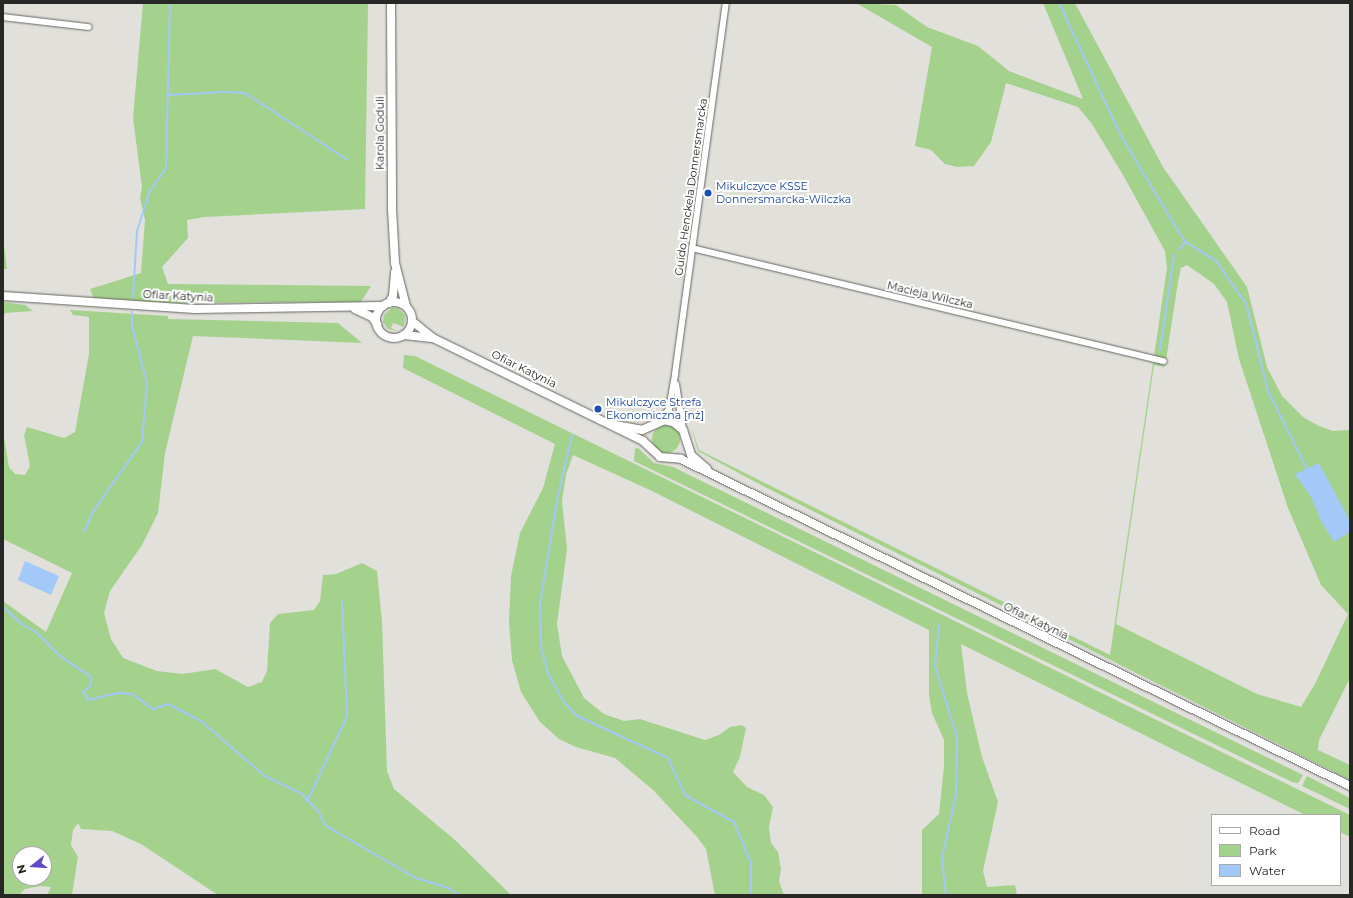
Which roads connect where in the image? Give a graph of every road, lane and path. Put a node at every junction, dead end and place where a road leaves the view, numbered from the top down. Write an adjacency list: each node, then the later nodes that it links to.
1 (391, 3): 6 (street, Karola Goduli)
2 (726, 3): 5 (street, Guido Henckela Donnersmarcka)
3 (3, 17): 4 (street)
4 (88, 27)
5 (692, 248): 15 (street, Macieja Wilczka); 16 (street, Guido Henckela Donnersmarcka)
6 (396, 263): 8 (street, Karola Goduli); 9 (street, Karola Goduli)
7 (3, 296): 10 (street, Ofiar Katynia)
8 (386, 304): 9 (street); 10 (street, Ofiar Katynia); 12 (street)
9 (406, 306): 11 (street)
10 (353, 308): 12 (street, Ofiar Katynia)
11 (412, 321): 13 (street); 14 (street, Ofiar Katynia)
12 (377, 324): 13 (street)
13 (404, 335): 14 (street, Ofiar Katynia)
14 (433, 338): 17 (street, Ofiar Katynia)
15 (1164, 361)
16 (676, 374): 18 (street, Guido Henckela Donnersmarcka); 19 (street, Guido Henckela Donnersmarcka)
17 (605, 422): 18 (street, Ofiar Katynia); 21 (street, Ofiar Katynia)
18 (656, 424): 19 (street, Ofiar Katynia); 21 (street)
19 (683, 430): 20 (street, Ofiar Katynia)
20 (685, 442): 22 (street); 23 (street, Ofiar Katynia)
21 (650, 449): 22 (street, Ofiar Katynia)
22 (671, 458): 23 (street, Ofiar Katynia)
23 (713, 475): 24 (street, Ofiar Katynia)
24 (1350, 786)

